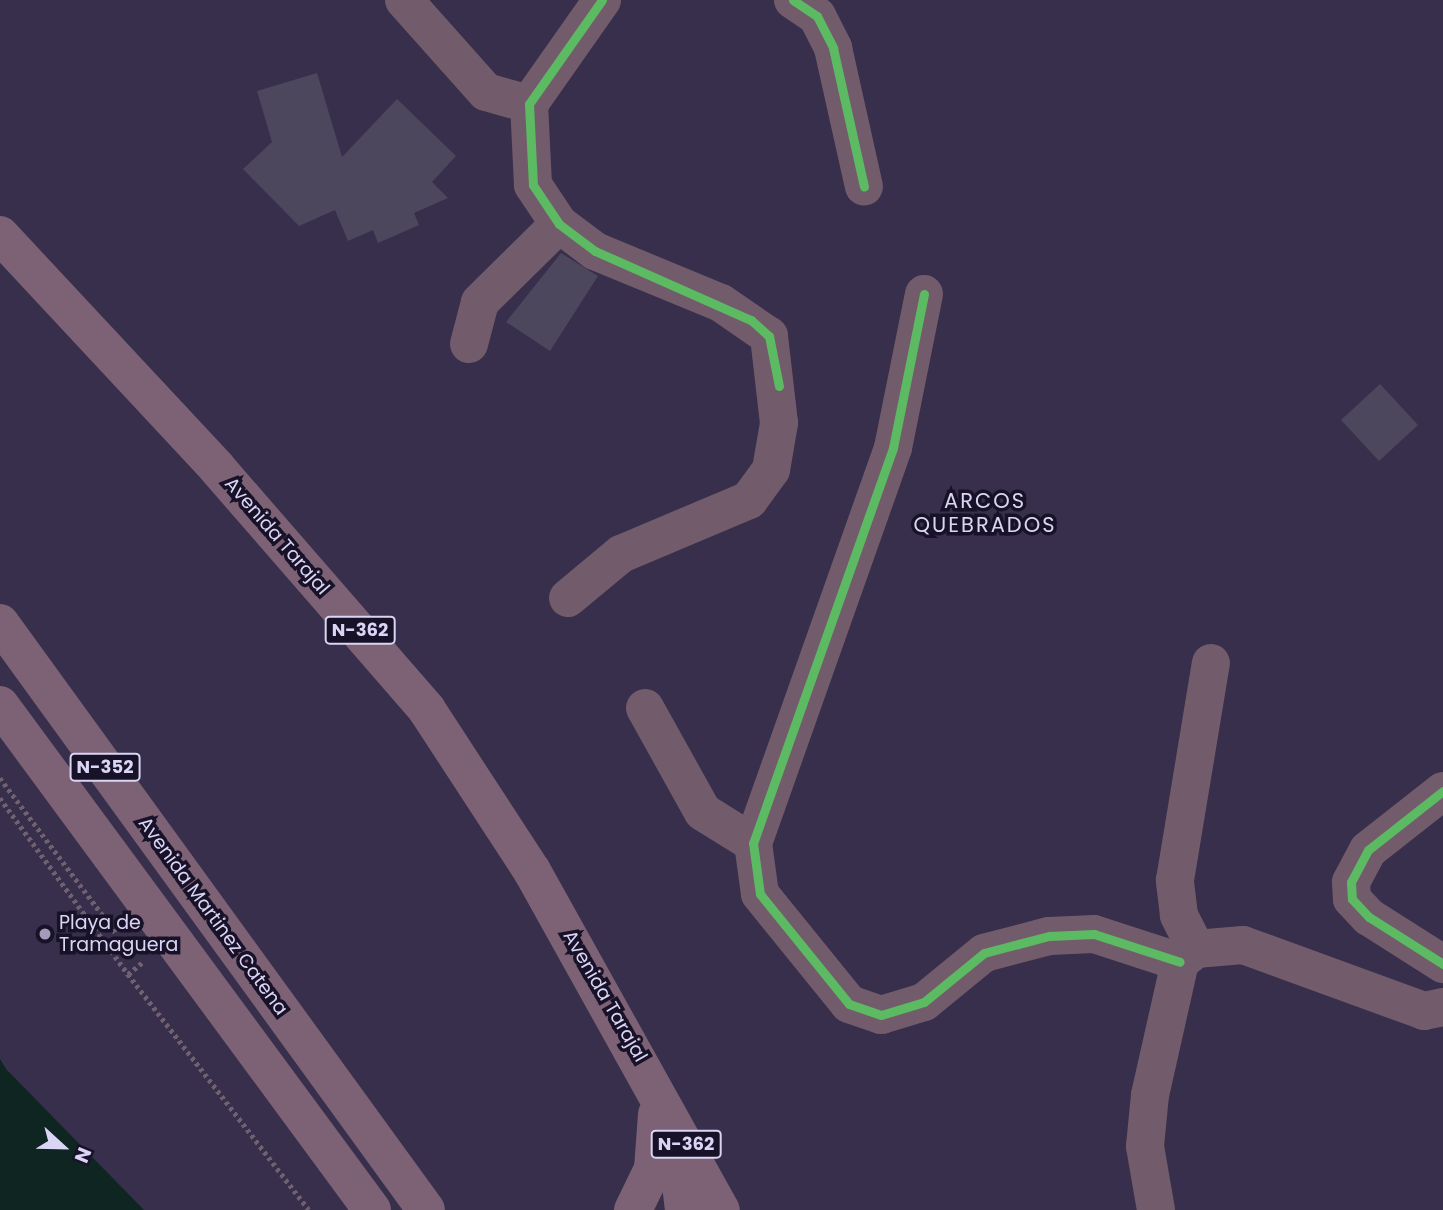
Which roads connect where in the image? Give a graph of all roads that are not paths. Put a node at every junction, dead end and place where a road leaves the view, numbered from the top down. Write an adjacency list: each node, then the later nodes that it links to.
1 (404, 0): 4 (street)
2 (602, 0): 4 (street)
3 (793, 0): 5 (street)
4 (529, 104): 6 (street)
5 (864, 187)
6 (559, 224): 9 (street); 10 (street)
7 (0, 235): 20 (highway, Avenida Tarajal / N-362)
8 (924, 294): 16 (street)
9 (469, 344)
10 (568, 598)
11 (0, 623): 22 (highway, Avenida Martinez Catena / N-352)
12 (1211, 663): 17 (street)
13 (0, 705): 21 (highway, N-352)
14 (645, 708): 16 (street)
15 (1443, 791): 18 (street)
16 (752, 843): 17 (street)
17 (1188, 955): 19 (street); 26 (street)
18 (1443, 964)
19 (1443, 1006)
20 (652, 1078): 23 (highway); 24 (highway, Avenida Tarajal / N-362); 25 (highway, Avenida Tarajal / N-362)
21 (372, 1210)
22 (426, 1210)
23 (634, 1210)
24 (684, 1210)
25 (721, 1210)
26 (1156, 1210)

